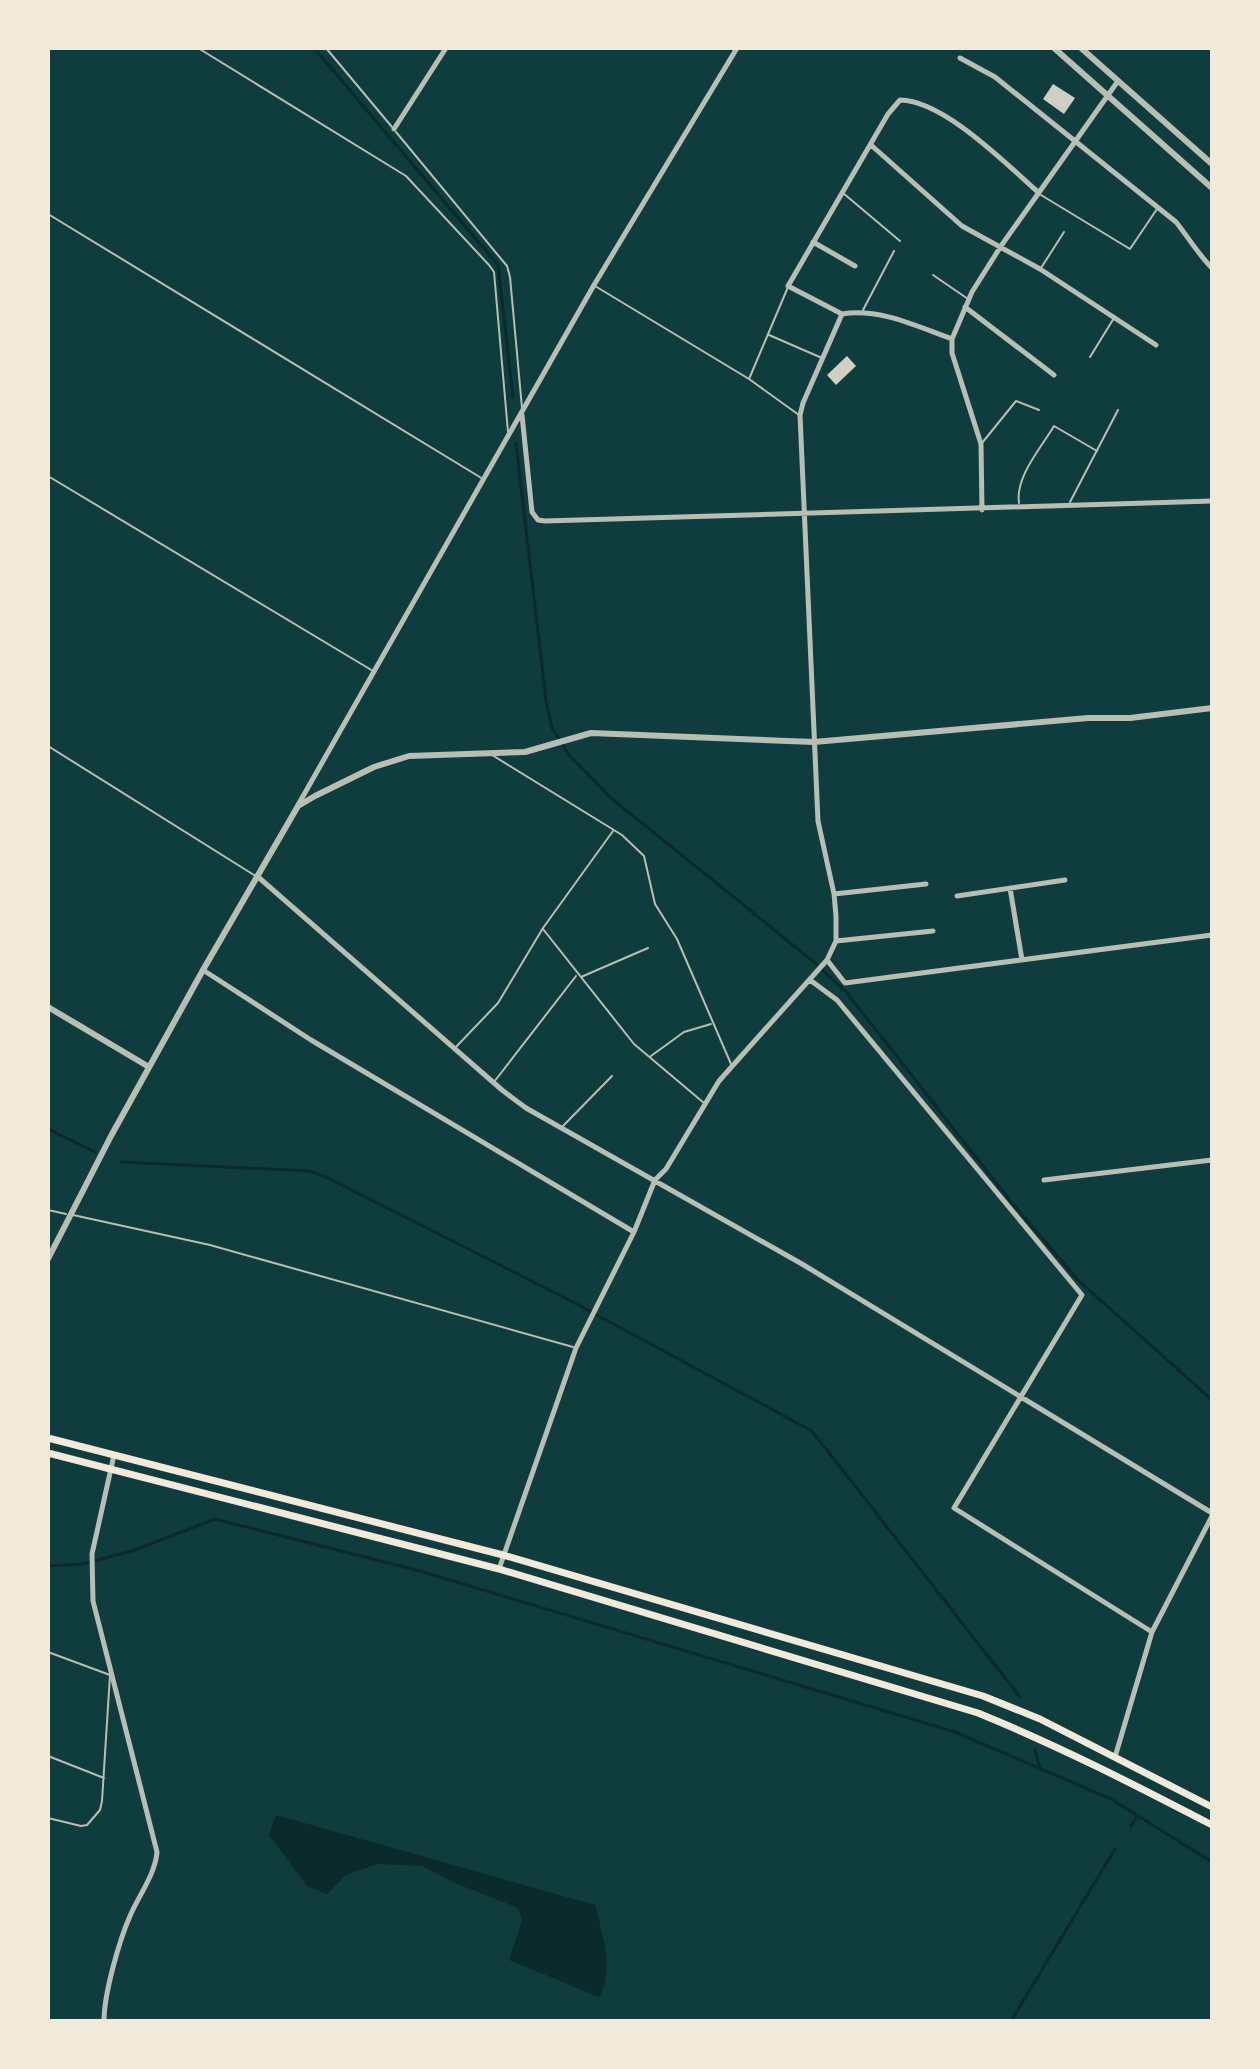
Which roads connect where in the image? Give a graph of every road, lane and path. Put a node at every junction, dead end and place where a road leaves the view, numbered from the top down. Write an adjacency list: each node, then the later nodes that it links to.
1 (198, 48): 46 (lane)
2 (326, 48): 10 (lane)
3 (446, 48): 10 (street)
4 (737, 48): 28 (street)
5 (1054, 48): 9 (street)
6 (1081, 48): 8 (street)
7 (960, 58): 11 (street)
8 (1119, 80): 9 (street); 13 (street)
9 (1108, 94): 11 (street); 14 (street)
10 (394, 129): 44 (lane)
11 (1073, 142): 16 (street); 17 (street)
12 (871, 145): 15 (street); 16 (street); 22 (street)
13 (1212, 164)
14 (1212, 188)
15 (842, 192): 20 (lane); 21 (street)
16 (1038, 192): 17 (lane); 22 (street)
17 (1158, 208): 25 (street)
18 (48, 214): 50 (lane)
19 (1064, 232): 26 (lane)
20 (900, 241)
21 (813, 242): 24 (street); 29 (street)
22 (1001, 246): 26 (street); 30 (street)
23 (894, 251): 32 (lane)
24 (855, 266)
25 (1212, 268)
26 (1040, 269): 34 (street)
27 (933, 275): 30 (lane)
28 (594, 285): 41 (lane); 44 (street)
29 (788, 286): 33 (street); 35 (lane)
30 (969, 299): 31 (street)
31 (965, 307): 36 (street); 40 (street)
32 (862, 311): 33 (street); 36 (street)
33 (842, 314): 39 (street)
34 (1114, 318): 37 (street); 38 (lane)
35 (768, 334): 39 (lane); 41 (lane)
36 (952, 339): 47 (street)
37 (1156, 345)
38 (1090, 357)
39 (822, 358): 45 (street)
40 (1054, 375)
41 (749, 379): 45 (lane)
42 (1039, 410): 47 (lane)
43 (1118, 410): 48 (lane)
44 (522, 414): 46 (street); 55 (street)
45 (800, 415): 55 (street)
46 (508, 438): 50 (street)
47 (981, 444): 54 (street)
48 (1097, 451): 52 (lane); 53 (lane)
49 (48, 476): 56 (lane)
50 (484, 480): 56 (street)
51 (1212, 501): 52 (street)
52 (1067, 507): 53 (street)
53 (1020, 508): 54 (street)
54 (982, 510): 55 (street)
55 (804, 513): 58 (street)
56 (375, 672): 61 (street)
57 (1212, 708): 58 (street)
58 (814, 742): 60 (street); 67 (street)
59 (48, 746): 63 (lane)
60 (491, 754): 61 (street); 62 (lane)
61 (298, 806): 63 (street)
62 (613, 830): 69 (lane); 81 (lane)
63 (257, 876): 76 (street); 82 (street)
64 (1065, 880): 66 (street)
65 (926, 884): 67 (street)
66 (1010, 888): 68 (street); 74 (street)
67 (834, 894): 72 (street)
68 (957, 896)
69 (543, 928): 77 (lane); 82 (lane)
70 (933, 931): 72 (street)
71 (1212, 935): 74 (street)
72 (836, 941): 75 (street)
73 (648, 948): 78 (lane)
74 (1022, 960): 75 (street)
75 (826, 962): 79 (street)
76 (203, 970): 85 (street); 95 (street)
77 (577, 974): 78 (lane); 87 (lane)
78 (580, 978): 83 (lane)
79 (810, 980): 84 (street); 98 (street)
80 (48, 1007): 85 (street)
81 (713, 1023): 83 (lane); 84 (lane)
82 (454, 1049): 87 (street)
83 (650, 1057): 88 (lane)
84 (731, 1065): 88 (street)
85 (149, 1067): 94 (street)
86 (612, 1076): 89 (lane)
87 (494, 1083): 89 (street)
88 (704, 1103): 91 (street)
89 (562, 1127): 91 (street)
90 (1212, 1160): 92 (street)
91 (655, 1180): 95 (street); 98 (street)
92 (1044, 1180)
93 (48, 1210): 94 (lane)
94 (73, 1215): 96 (street); 97 (lane)
95 (634, 1232): 97 (street)
96 (48, 1259)
97 (576, 1348): 104 (street)
98 (1021, 1396): 103 (street); 106 (street)
99 (48, 1438): 101 (main road)
100 (48, 1453): 102 (main road)
101 (114, 1454): 102 (street); 104 (main road)
102 (111, 1468): 105 (main road); 108 (street)
103 (1212, 1514): 106 (street)
104 (503, 1555): 105 (street); 110 (main road)
105 (499, 1569): 114 (main road)
106 (1152, 1632): 110 (street)
107 (48, 1652): 108 (lane)
108 (110, 1675): 111 (lane); 115 (street)
109 (48, 1756): 111 (lane)
110 (1115, 1757): 112 (main road)
111 (105, 1778): 113 (lane)
112 (1212, 1807)
113 (48, 1818)
114 (1212, 1825)
115 (104, 2021)

